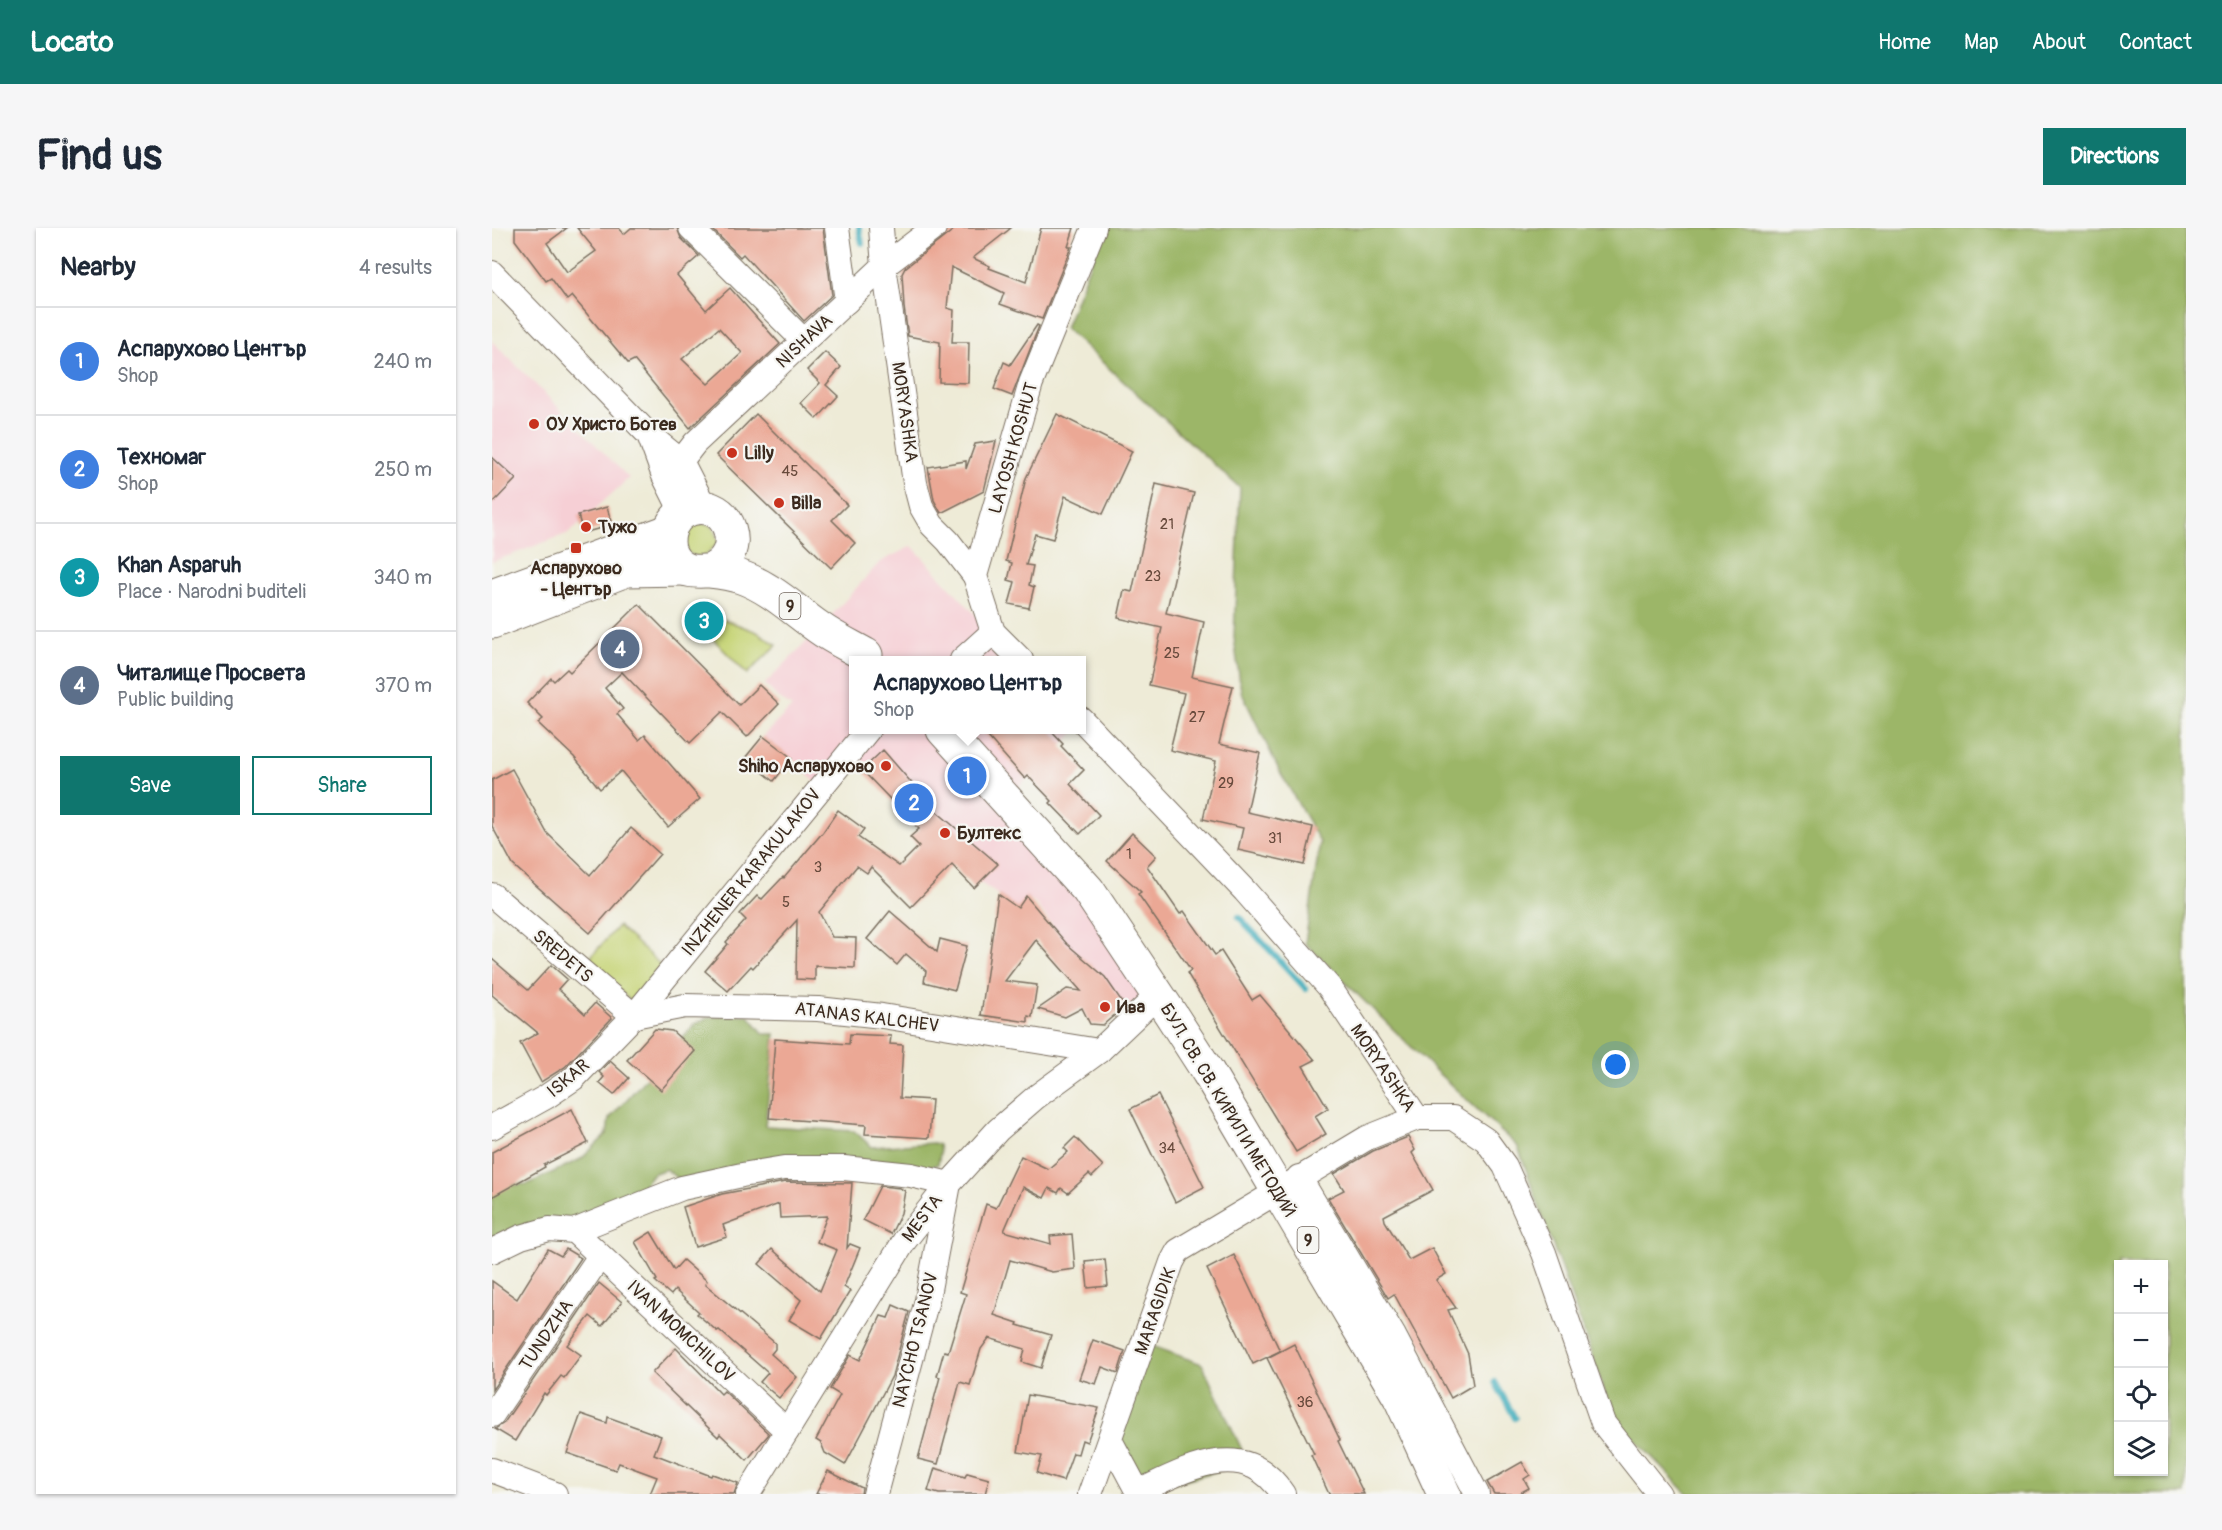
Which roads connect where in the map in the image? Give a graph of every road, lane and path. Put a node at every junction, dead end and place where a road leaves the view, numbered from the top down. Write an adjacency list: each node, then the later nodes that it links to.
1 (691, 228): 9 (street)
2 (837, 228): 8 (street)
3 (880, 228): 6 (street, MORYASHKA)
4 (934, 228): 6 (street, NISHAVA)
5 (1094, 228): 15 (street, LAYOSH KOSHUT)
6 (884, 266): 8 (street, NISHAVA); 15 (street, MORYASHKA)
7 (492, 273): 10 (street)
8 (847, 301): 9 (street, NISHAVA)
9 (804, 341): 11 (street, NISHAVA)
10 (649, 435): 11 (street); 12 (street)
11 (681, 461): 12 (street)
12 (684, 518): 13 (main road); 14 (main road); 16 (main road)
13 (732, 545): 14 (main road); 20 (main road, 9)
14 (697, 570): 17 (main road, 9); 19 (main road, 9)
15 (975, 576): 18 (street)
16 (492, 596)
17 (492, 622)
18 (993, 632): 21 (street); 22 (street)
19 (865, 656)
20 (866, 656)
21 (966, 656)
22 (1017, 656)
23 (1086, 724): 30 (street, MORYASHKA)
24 (864, 734): 28 (street, INZHENER KARAKULAKOV)
25 (948, 734): 27 (main road, БУЛ. СВ. СВ. КИРИЛ И МЕТОДИЙ / 9)
26 (492, 895): 28 (street, SREDETS)
27 (1158, 995): 29 (street, MESTA); 33 (main road, БУЛ. СВ. СВ. КИРИЛ И МЕТОДИЙ / 9)
28 (634, 1016): 29 (street, ATANAS KALCHEV); 31 (street, ISKAR)
29 (1099, 1051): 32 (street, MESTA)
30 (1417, 1118): 33 (street, MARAGIDIK); 49 (street, MORYASHKA)
31 (492, 1127)
32 (949, 1184): 34 (street); 38 (street, MESTA); 44 (street, NAYCHO TSANOV)
33 (1289, 1184): 39 (street, MARAGIDIK); 47 (main road, БУЛ. СВ. СВ. КИРИЛ И МЕТОДИЙ / 9); 48 (street)
34 (574, 1231): 35 (street); 36 (street, IVAN MOMCHILOV)
35 (492, 1251)
36 (600, 1256): 37 (street, TUNDZHA); 38 (street, IVAN MOMCHILOV)
37 (492, 1415)
38 (787, 1431): 43 (street, MESTA)
39 (1110, 1440): 41 (street); 45 (street, MARAGIDIK)
40 (492, 1470): 42 (street)
41 (1138, 1493): 46 (street)
42 (555, 1494)
43 (748, 1494)
44 (875, 1494)
45 (1090, 1494)
46 (1283, 1494)
47 (1444, 1494)
48 (1477, 1494)
49 (1659, 1494)

